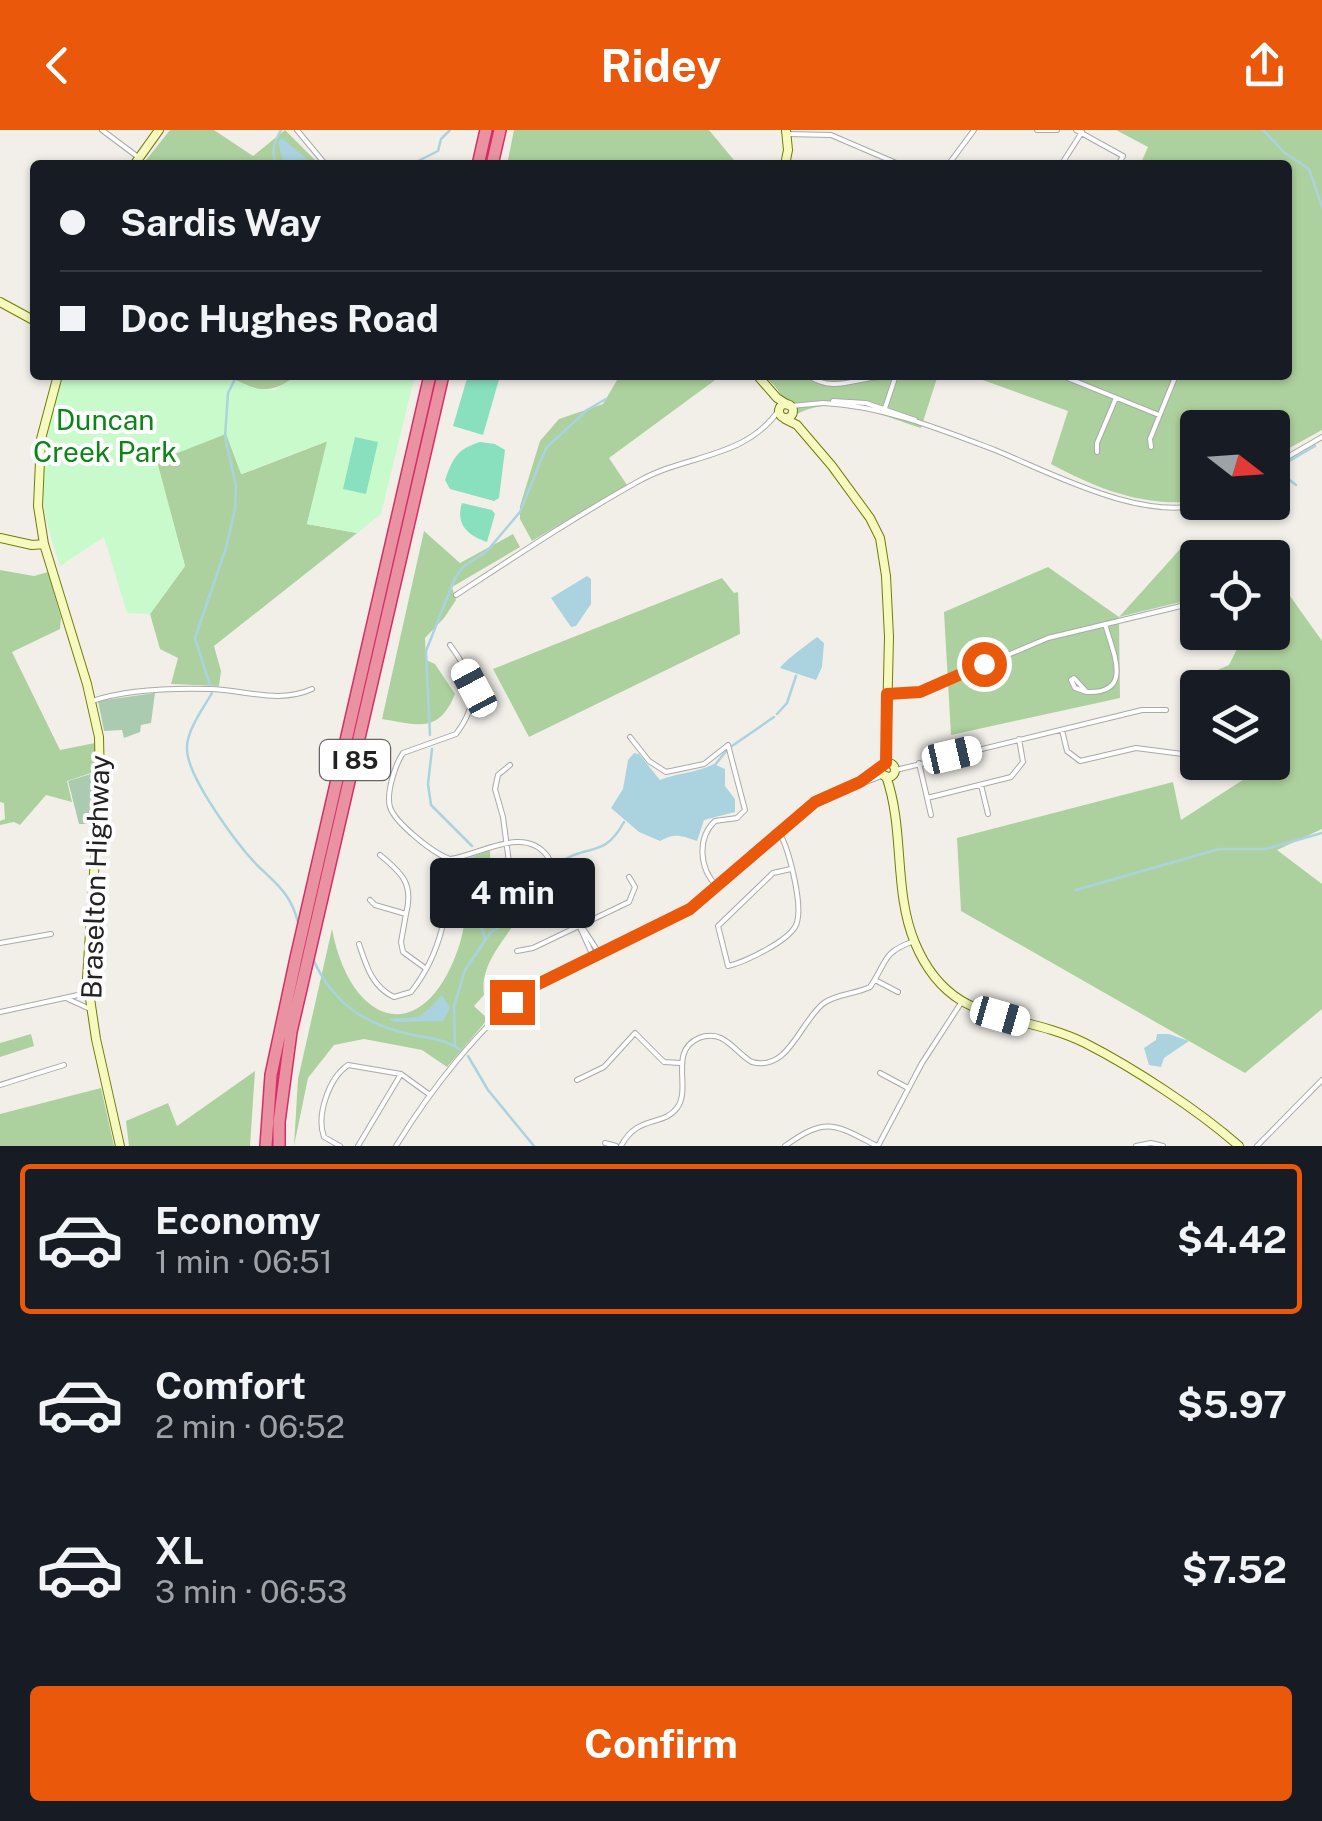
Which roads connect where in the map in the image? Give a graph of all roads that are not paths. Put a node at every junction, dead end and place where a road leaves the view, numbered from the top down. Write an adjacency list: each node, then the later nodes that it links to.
1 (102, 130): 12 (street)
2 (159, 130): 13 (street)
3 (297, 130): 14 (street)
4 (485, 130): 15 (highway)
5 (500, 130): 16 (highway)
6 (974, 130): 19 (street)
7 (1037, 130): 8 (street)
8 (1057, 130)
9 (1079, 131): 20 (street); 21 (street)
10 (787, 132): 11 (street); 17 (street)
11 (832, 133): 18 (street)
12 (135, 160)
13 (137, 160)
14 (322, 160)
15 (479, 160)
16 (493, 160)
17 (785, 160)
18 (890, 160)
19 (952, 160)
20 (1064, 160)
21 (1121, 160)
22 (0, 302): 23 (street)
23 (30, 318)
24 (57, 380): 43 (street, Braselton Highway)
25 (429, 380): 100 (highway, I 85)
26 (442, 380): 101 (highway, I 85)
27 (761, 380): 35 (street)
28 (817, 380): 29 (street)
29 (869, 380)
30 (894, 380): 34 (street)
31 (1072, 380): 33 (street)
32 (1174, 380): 36 (street)
33 (1116, 398): 36 (street); 39 (street)
34 (884, 410): 35 (street); 41 (street)
35 (787, 411): 44 (street); 50 (street)
36 (1159, 415): 38 (street)
37 (1322, 437): 40 (street)
38 (1150, 447)
39 (1097, 452)
40 (1290, 456)
41 (1180, 506)
42 (0, 538): 43 (street)
43 (44, 544): 51 (street, Braselton Highway)
44 (456, 594)
45 (1180, 606): 46 (street)
46 (1105, 624): 49 (street); 50 (street)
47 (450, 645): 67 (street)
48 (312, 689): 51 (street)
49 (1087, 692)
50 (887, 694): 59 (street)
51 (92, 700): 84 (street, Braselton Highway)
52 (1166, 710): 53 (street)
53 (1062, 730): 55 (street); 56 (street)
54 (630, 737): 71 (street)
55 (1019, 740): 57 (street); 60 (street)
56 (1180, 754)
57 (916, 764): 59 (street); 61 (street)
58 (510, 765): 65 (street)
59 (889, 770): 64 (street); 76 (street)
60 (981, 785): 61 (street); 62 (street)
61 (927, 798): 63 (street)
62 (988, 814)
63 (931, 815)
64 (779, 832): 68 (street); 71 (street)
65 (506, 844): 67 (street); 70 (street); 74 (street)
66 (380, 855): 73 (street)
67 (450, 859): 81 (street)
68 (792, 869): 68 (street)
69 (629, 876): 74 (street)
70 (512, 885)
71 (717, 886): 80 (street)
72 (370, 900): 73 (street)
73 (406, 914): 81 (street)
74 (581, 926): 79 (street); 80 (street)
75 (51, 934): 77 (street)
76 (914, 941): 82 (street); 86 (street)
77 (0, 943)
78 (360, 944): 81 (street)
79 (517, 951)
80 (596, 955): 97 (street)
81 (425, 968)
82 (876, 980): 83 (street); 89 (street)
83 (898, 992)
84 (88, 993): 85 (street); 87 (street, Braselton Highway)
85 (68, 1000): 87 (street); 88 (street)
86 (961, 1003): 96 (street); 110 (street)
87 (90, 1009): 99 (street, Braselton Highway)
88 (0, 1012)
89 (680, 1063): 93 (street); 105 (street)
90 (64, 1065): 95 (street)
91 (880, 1073): 96 (street)
92 (401, 1074): 97 (street); 102 (street); 103 (street)
93 (577, 1080)
94 (1322, 1080): 111 (street)
95 (0, 1085)
96 (908, 1088): 107 (street)
97 (430, 1095): 104 (street)
98 (605, 1143): 105 (street)
99 (120, 1146)
100 (266, 1146)
101 (280, 1146)
102 (340, 1146)
103 (358, 1146)
104 (396, 1146)
105 (619, 1146)
106 (785, 1146): 107 (street)
107 (878, 1146)
108 (1136, 1146): 109 (street)
109 (1163, 1146)
110 (1239, 1146)
111 (1257, 1146)

